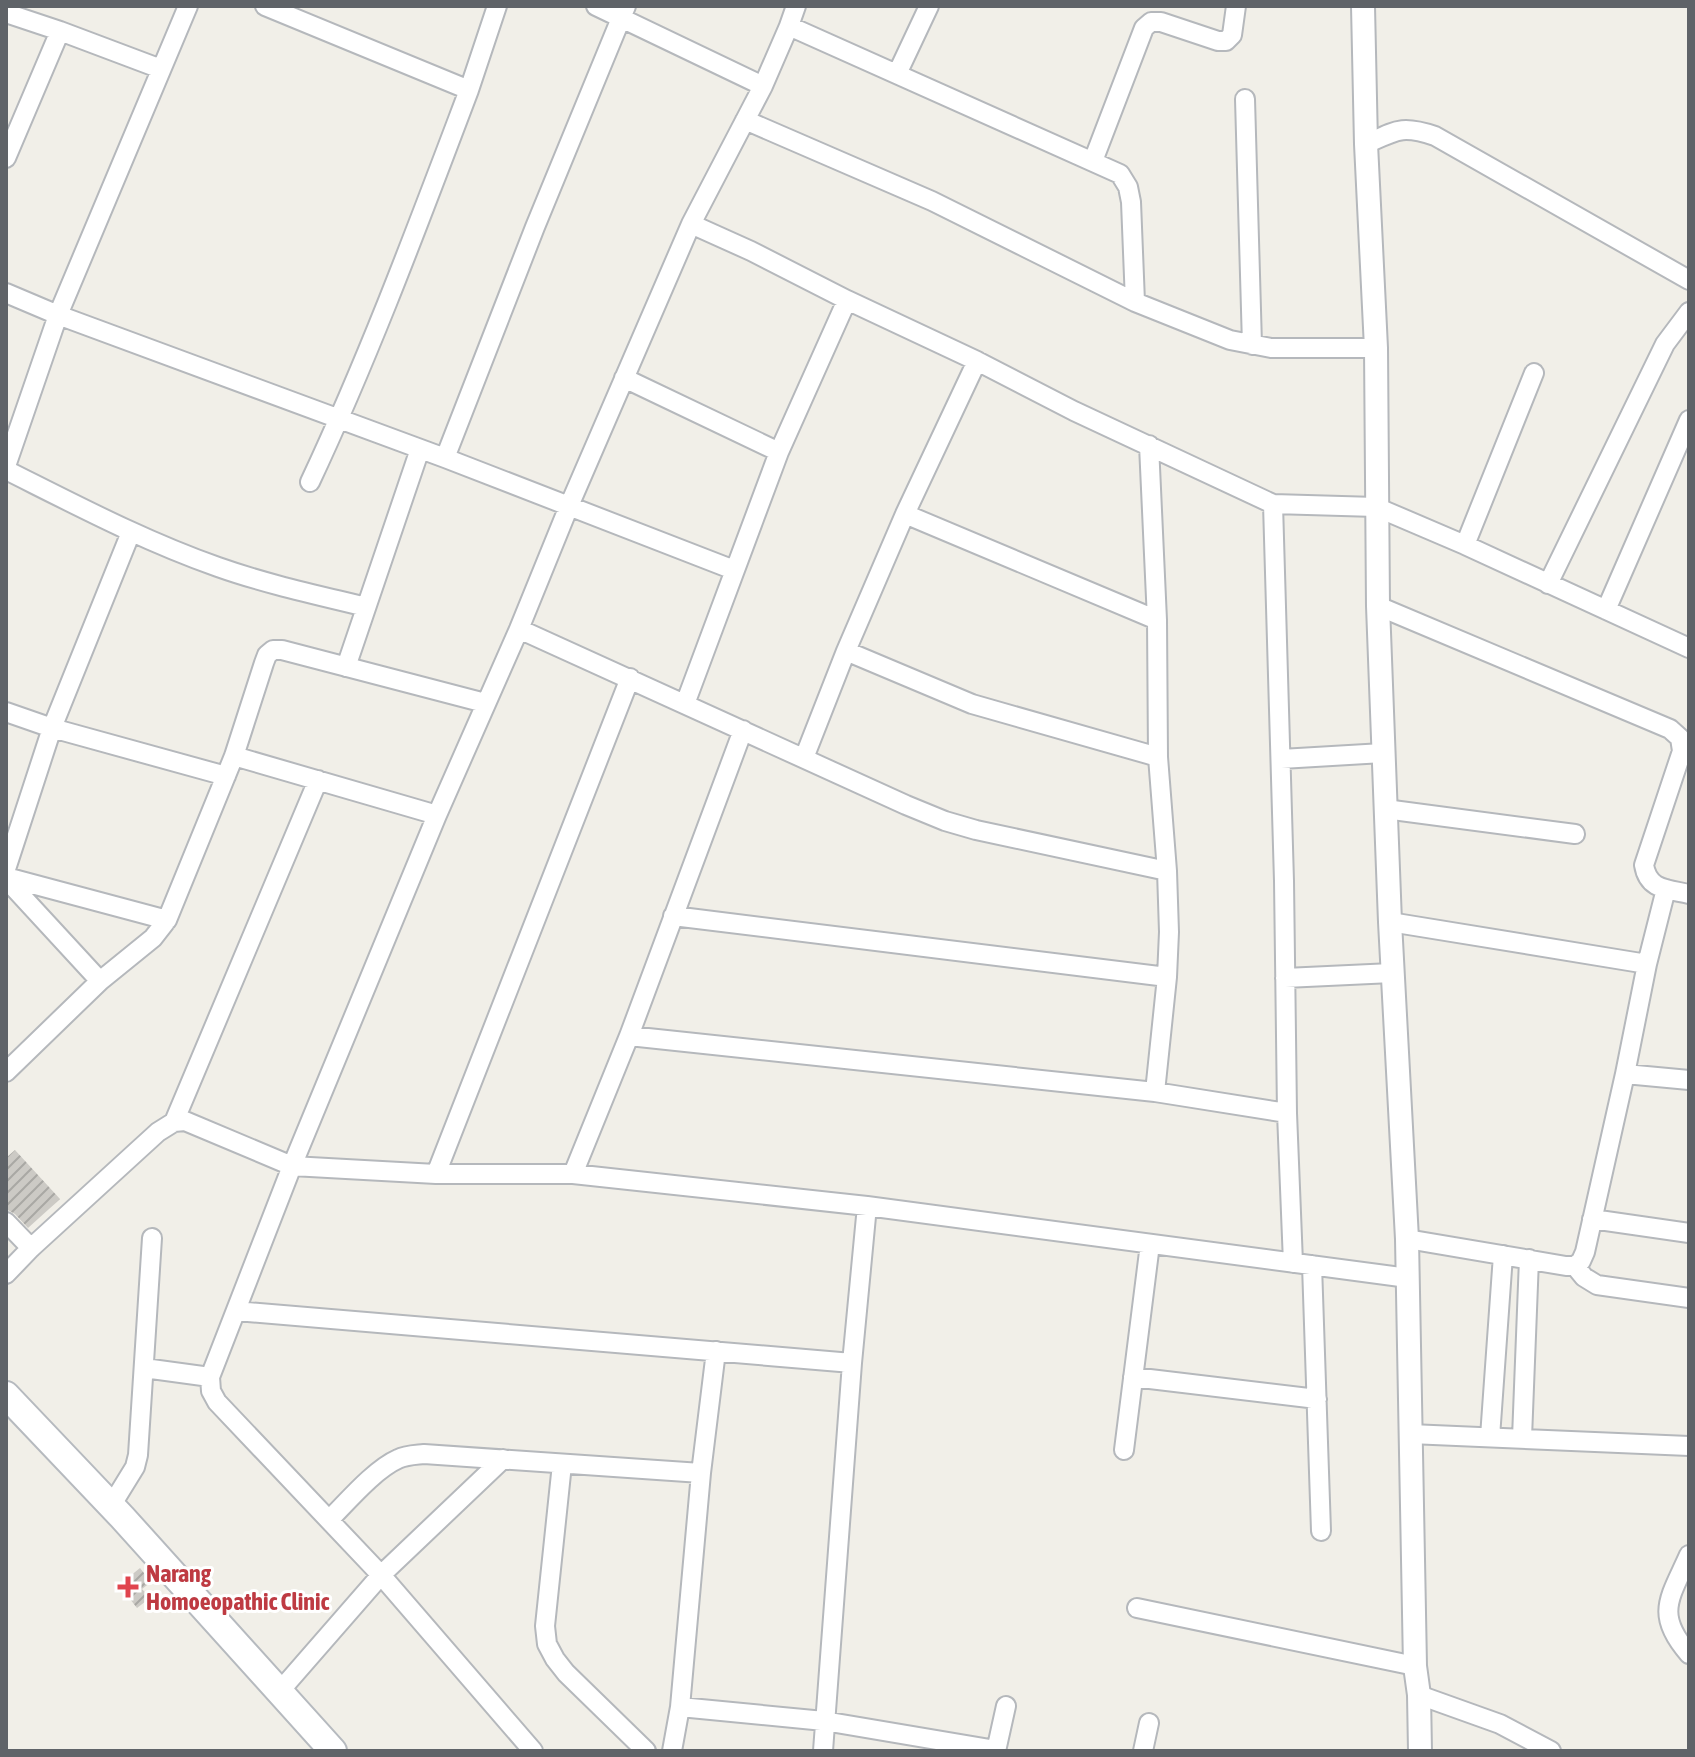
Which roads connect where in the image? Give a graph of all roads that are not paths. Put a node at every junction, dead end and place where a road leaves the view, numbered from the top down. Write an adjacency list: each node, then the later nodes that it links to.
1 (188, 6): 13 (street)
2 (265, 6): 16 (street)
3 (497, 6): 16 (street)
4 (596, 6): 9 (street)
5 (796, 6): 11 (street)
6 (929, 6): 14 (street)
7 (1236, 6): 21 (street)
8 (1363, 6): 19 (street)
9 (623, 12): 15 (street); 40 (street)
10 (6, 13): 12 (street)
11 (789, 26): 14 (street); 15 (street)
12 (60, 31): 13 (street); 20 (street)
13 (161, 69): 28 (street)
14 (897, 74): 21 (street)
15 (763, 86): 18 (street)
16 (469, 90): 35 (street)
17 (1245, 99): 29 (street)
18 (745, 120): 22 (street); 26 (street)
19 (1366, 144): 23 (street); 30 (street)
20 (6, 158)
21 (1093, 161): 26 (street)
22 (691, 224): 25 (street); 33 (street)
23 (1689, 280)
24 (6, 293): 28 (street)
25 (847, 300): 31 (street); 39 (street)
26 (1135, 302): 29 (street)
27 (1689, 312): 50 (street)
28 (58, 315): 34 (street); 35 (street)
29 (1252, 345): 30 (street)
30 (1376, 348): 45 (street)
31 (977, 361): 37 (street); 46 (street)
32 (1534, 373): 48 (street)
33 (624, 378): 39 (street); 44 (street)
34 (15, 412): 41 (street)
35 (339, 419): 38 (street); 42 (street)
36 (1689, 420): 53 (street)
37 (1149, 445): 43 (street); 54 (street)
38 (420, 449): 40 (street); 52 (street)
39 (779, 452): 49 (street)
40 (445, 458): 44 (street)
41 (6, 468): 47 (street)
42 (310, 482)
43 (1273, 504): 45 (street); 69 (street)
44 (569, 506): 49 (street); 55 (street)
45 (1376, 507): 48 (street); 51 (street)
46 (905, 514): 54 (street); 57 (street)
47 (131, 532): 52 (street); 63 (street)
48 (1465, 545): 50 (street)
49 (734, 570): 61 (street)
50 (1548, 584): 53 (street)
51 (1378, 606): 65 (street); 78 (street)
52 (366, 607): 58 (street)
53 (1606, 610): 56 (street)
54 (1157, 620): 67 (street)
55 (519, 629): 59 (street); 60 (street)
56 (1689, 648)
57 (846, 651): 67 (street); 68 (street)
58 (346, 667): 60 (street); 66 (street)
59 (630, 678): 61 (street); 96 (street)
60 (485, 703): 73 (street)
61 (685, 704): 64 (street)
62 (6, 712): 63 (street)
63 (52, 728): 70 (street); 75 (street)
64 (743, 730): 68 (street); 80 (street)
65 (1383, 753): 69 (street); 72 (street)
66 (234, 756): 70 (street); 71 (street)
67 (1158, 757): 76 (street)
68 (804, 758): 76 (street)
69 (1281, 759): 86 (street)
70 (226, 776): 81 (street)
71 (318, 780): 73 (street); 94 (street)
72 (1385, 809): 74 (street); 82 (street)
73 (437, 815): 95 (street)
74 (1575, 834)
75 (6, 869)
76 (1167, 871): 85 (street)
77 (6, 878): 81 (street); 87 (street)
78 (1666, 889): 79 (street); 83 (street)
79 (1689, 894)
80 (673, 916): 85 (street); 88 (street)
81 (167, 920): 87 (street)
82 (1390, 922): 83 (street); 84 (street)
83 (1647, 964): 90 (street)
84 (1392, 973): 86 (street); 103 (street)
85 (1167, 977): 92 (street)
86 (1285, 978): 93 (street)
87 (100, 981): 89 (street)
88 (629, 1036): 92 (street); 97 (street)
89 (9, 1061)
90 (1625, 1074): 91 (street); 99 (street)
91 (1689, 1080)
92 (1155, 1092): 93 (street)
93 (1287, 1113): 108 (street)
94 (174, 1122): 95 (street); 105 (street)
95 (292, 1166): 96 (street); 114 (street)
96 (436, 1174): 97 (street)
97 (573, 1174): 98 (street)
98 (867, 1206): 104 (street); 116 (street)
99 (1592, 1219): 101 (street); 110 (street)
100 (6, 1222): 105 (street)
101 (1689, 1233)
102 (152, 1238): 117 (street)
103 (1407, 1239): 106 (street); 112 (street)
104 (1150, 1244): 108 (street); 119 (street)
105 (31, 1248): 111 (street)
106 (1503, 1255): 107 (street); 123 (street)
107 (1529, 1259): 110 (street); 124 (street)
108 (1293, 1263): 109 (street)
109 (1312, 1265): 112 (street); 121 (street)
110 (1575, 1266): 113 (street)
111 (6, 1274)
112 (1408, 1278): 122 (street)
113 (1689, 1298)
114 (236, 1311): 115 (street); 118 (street)
115 (716, 1351): 116 (street); 129 (street)
116 (852, 1363): 142 (street)
117 (144, 1368): 118 (street); 130 (street)
118 (210, 1377): 131 (street)
119 (1133, 1377): 121 (street); 126 (street)
120 (6, 1395): 130 (main road)
121 (1317, 1399): 132 (street)
122 (1410, 1434): 123 (street); 137 (street)
123 (1490, 1437): 124 (street)
124 (1522, 1438): 125 (street)
125 (1689, 1446)
126 (1124, 1450)
127 (503, 1459): 128 (street); 131 (street); 134 (street)
128 (562, 1464): 129 (street); 147 (street)
129 (701, 1473): 141 (street)
130 (111, 1506): 138 (main road)
131 (329, 1520): 134 (street)
132 (1321, 1531)
133 (1689, 1555): 136 (street)
134 (381, 1575): 138 (street); 146 (street)
135 (1137, 1608): 137 (street)
136 (1689, 1654)
137 (1415, 1666): 139 (street)
138 (279, 1692): 145 (main road)
139 (1419, 1695): 151 (street); 152 (street)
140 (1006, 1706): 144 (street)
141 (680, 1707): 142 (street); 148 (street)
142 (824, 1721): 144 (street); 149 (street)
143 (1149, 1723): 150 (street)
144 (996, 1750)
145 (333, 1751)
146 (533, 1751)
147 (646, 1751)
148 (672, 1751)
149 (823, 1751)
150 (1143, 1751)
151 (1420, 1751)
152 (1551, 1751)

